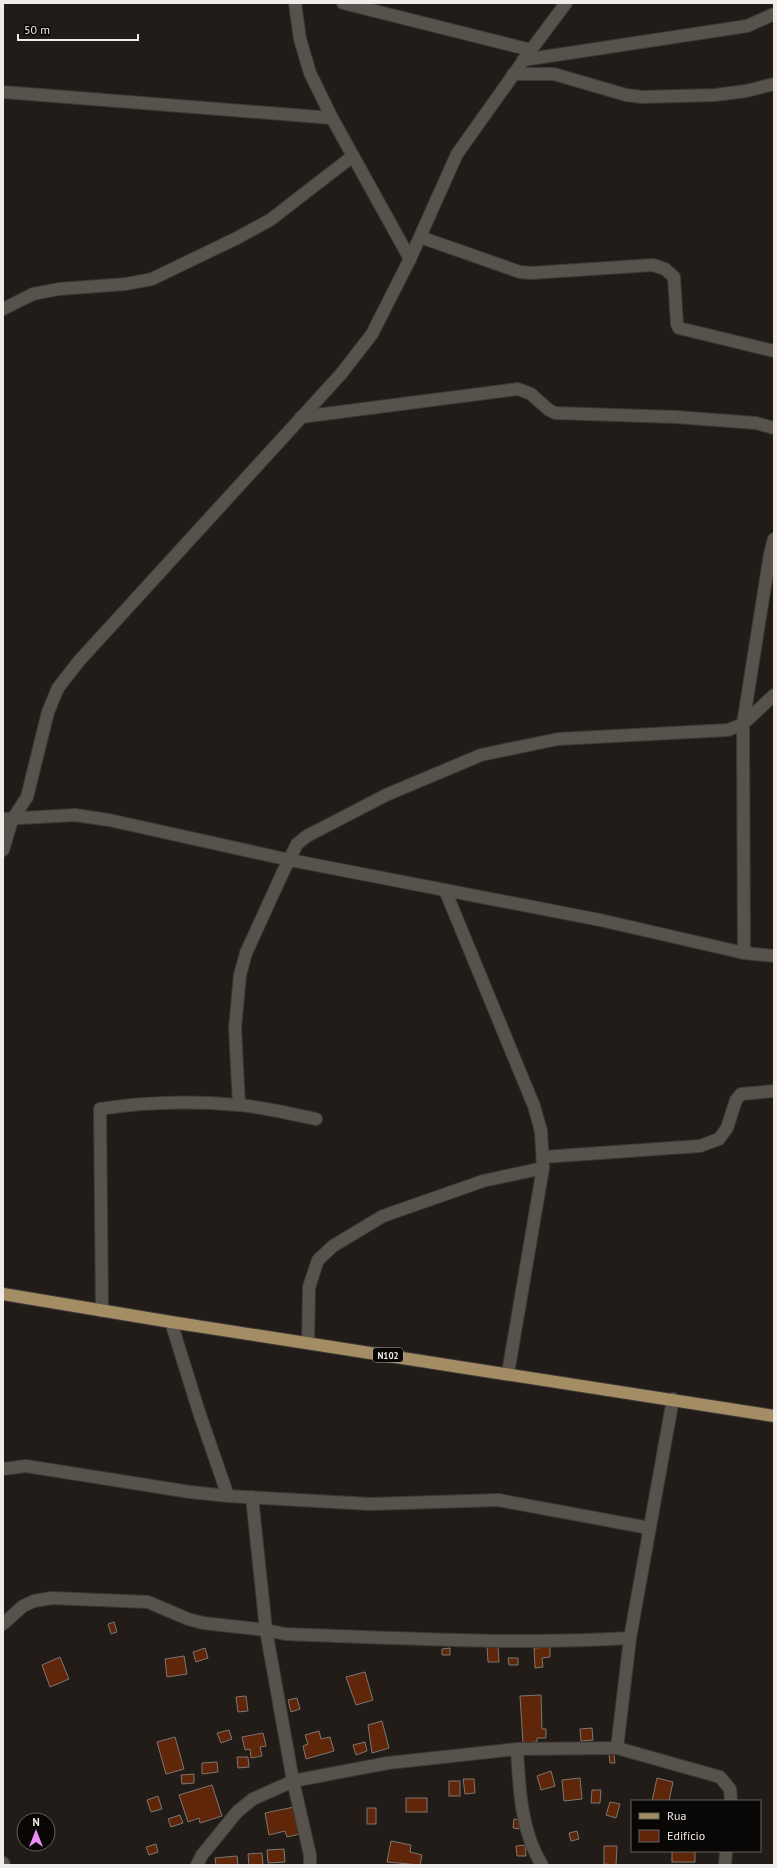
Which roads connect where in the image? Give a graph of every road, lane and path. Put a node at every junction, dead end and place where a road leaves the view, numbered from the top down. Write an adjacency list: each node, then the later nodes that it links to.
1 (296, 3): 10 (street)
2 (343, 3): 5 (street)
3 (566, 3): 5 (street)
4 (774, 14): 6 (street)
5 (530, 50): 6 (street)
6 (523, 60): 7 (street)
7 (513, 74): 8 (street); 12 (street)
8 (774, 84)
9 (3, 92): 10 (street)
10 (332, 118): 11 (street)
11 (353, 156): 13 (street); 14 (street)
12 (420, 237): 13 (street); 15 (street)
13 (410, 259): 16 (street)
14 (3, 309)
15 (774, 351)
16 (301, 417): 17 (street); 21 (street)
17 (774, 428)
18 (774, 539): 20 (street)
19 (774, 695): 20 (street)
20 (743, 724): 23 (street); 25 (street)
21 (8, 820): 22 (street); 23 (street)
22 (3, 850)
23 (290, 860): 24 (street); 28 (street)
24 (445, 890): 25 (street); 30 (street)
25 (744, 953): 26 (street)
26 (774, 956)
27 (774, 1091): 30 (street)
28 (239, 1105): 29 (street); 32 (street)
29 (316, 1119)
30 (543, 1162): 34 (street); 35 (street)
31 (3, 1294): 32 (main road, N102)
32 (102, 1311): 33 (main road, N102)
33 (171, 1322): 34 (main road, N102); 39 (street)
34 (308, 1343): 35 (main road, N102)
35 (508, 1373): 36 (main road, N102)
36 (672, 1399): 37 (main road, N102); 41 (street)
37 (774, 1416)
38 (3, 1469): 39 (street)
39 (228, 1496): 40 (street)
40 (252, 1497): 41 (street); 43 (street)
41 (649, 1528): 44 (street)
42 (3, 1624): 43 (street)
43 (266, 1630): 44 (street); 47 (street)
44 (630, 1638): 45 (street)
45 (617, 1748): 46 (street); 48 (street)
46 (517, 1749): 47 (street); 52 (street)
47 (293, 1781): 50 (street); 51 (street)
48 (731, 1800)
49 (726, 1852): 53 (street)
50 (196, 1865)
51 (310, 1865)
52 (542, 1865)
53 (725, 1865)

